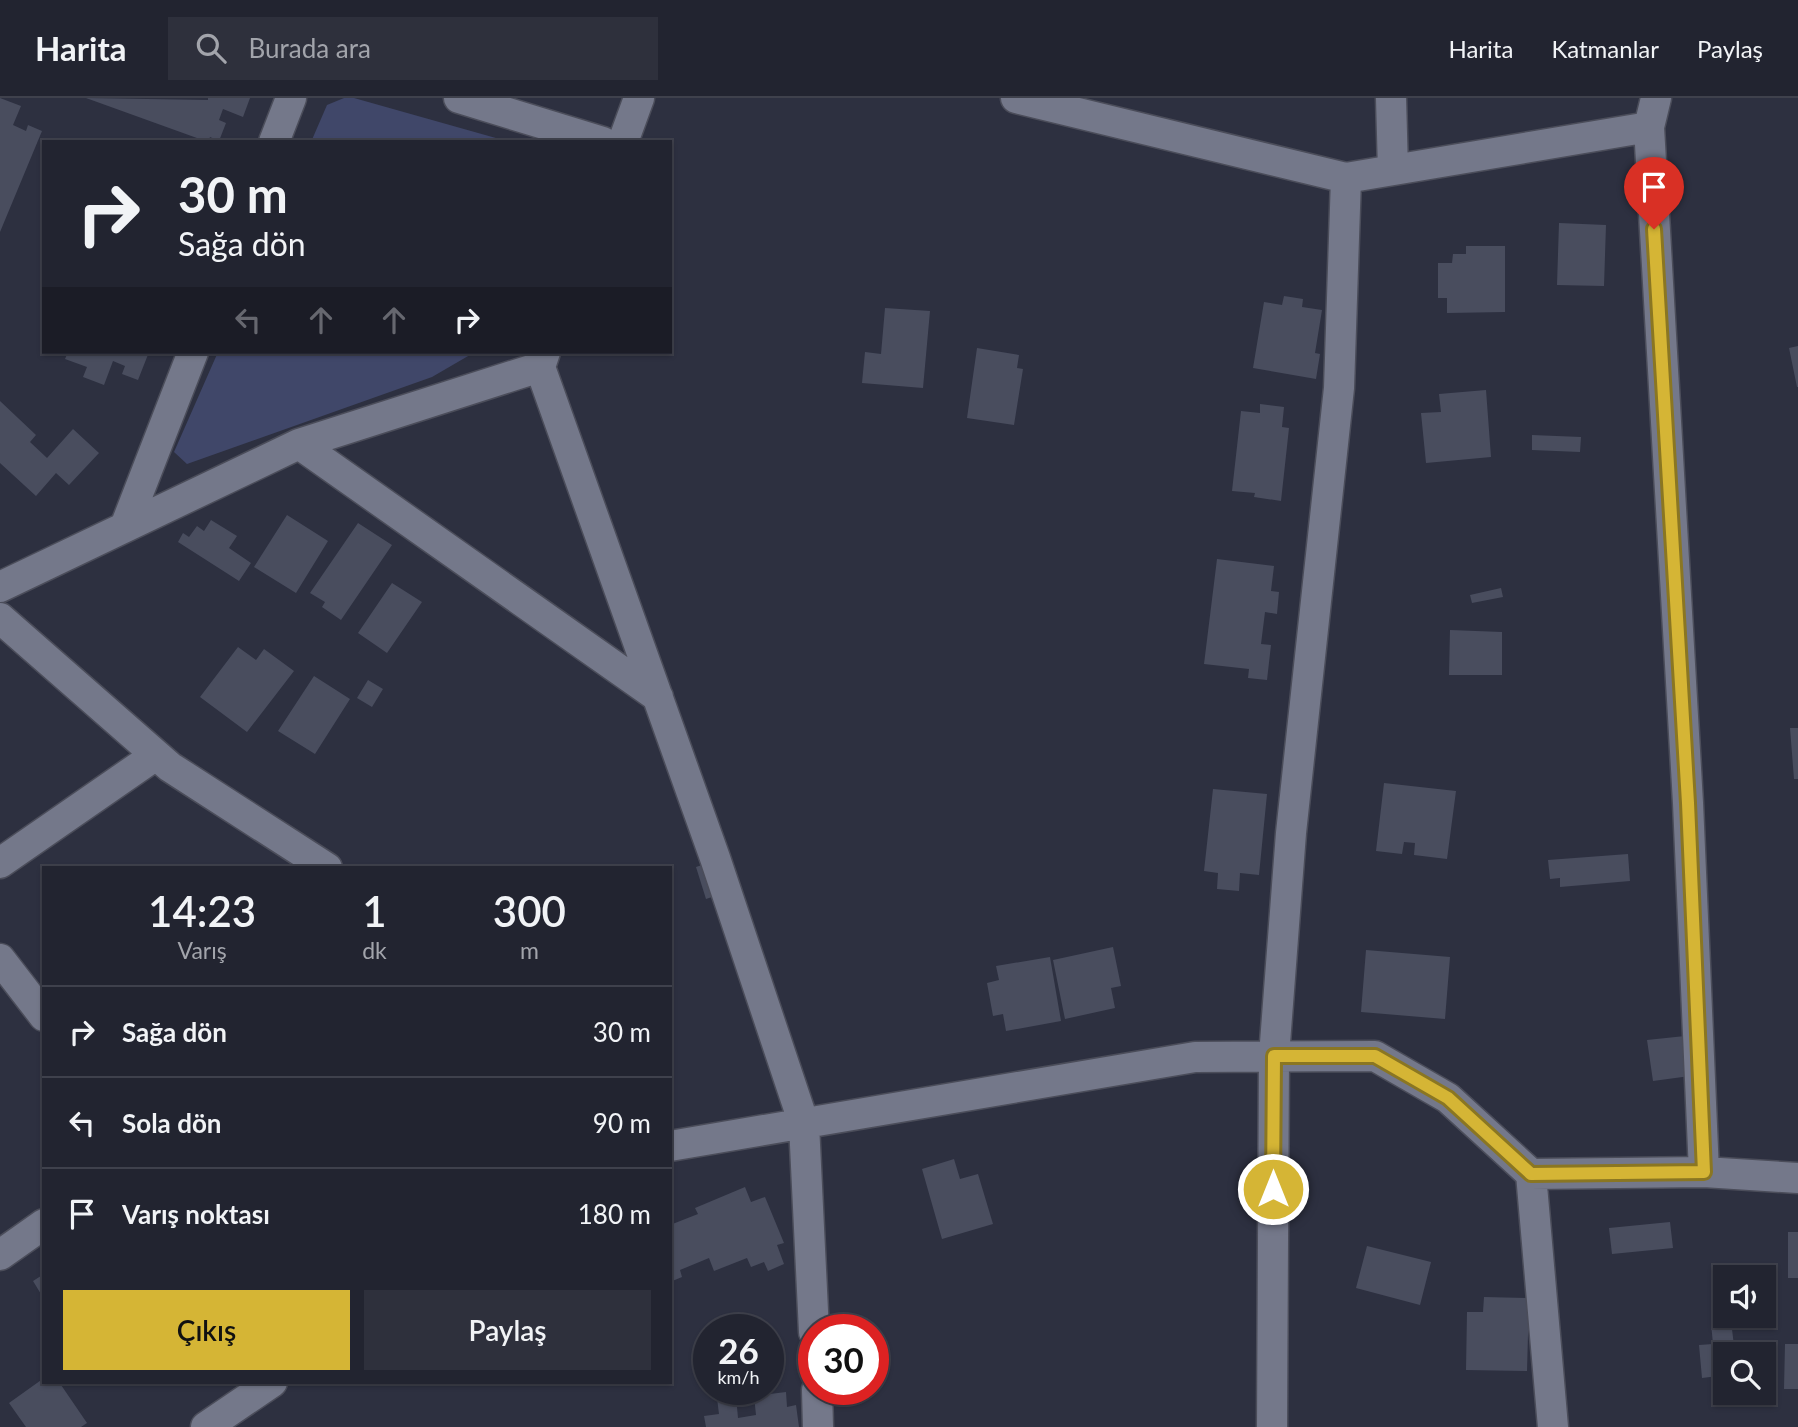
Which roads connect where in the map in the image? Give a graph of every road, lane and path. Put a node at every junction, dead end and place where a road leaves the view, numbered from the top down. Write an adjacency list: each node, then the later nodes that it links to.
1 (292, 98): 8 (street)
2 (459, 98): 9 (street)
3 (639, 98): 10 (street)
4 (1016, 98): 12 (street)
5 (1391, 98): 11 (street)
6 (1656, 98): 7 (street)
7 (1649, 127): 11 (street); 28 (street)
8 (275, 140)
9 (596, 140)
10 (624, 140)
11 (1393, 170): 12 (street)
12 (1346, 178): 25 (street)
13 (192, 354): 16 (street)
14 (542, 359): 15 (street); 19 (street)
15 (299, 444): 16 (street); 19 (street)
16 (125, 527): 17 (street)
17 (0, 587)
18 (0, 618): 20 (street)
19 (658, 697): 26 (street)
20 (156, 755): 21 (street); 22 (street)
21 (0, 863)
22 (324, 866)
23 (0, 959): 24 (street)
24 (42, 1013)
25 (1274, 1056): 26 (street); 29 (street); 38 (street)
26 (804, 1124): 27 (street); 33 (street)
27 (672, 1146)
28 (1704, 1172): 29 (street); 30 (street)
29 (1531, 1174): 39 (street)
30 (1798, 1178)
31 (42, 1225): 32 (street)
32 (0, 1255)
33 (813, 1314)
34 (269, 1384): 36 (street)
35 (817, 1405): 37 (street)
36 (206, 1427)
37 (818, 1427)
38 (1272, 1427)
39 (1553, 1427)

